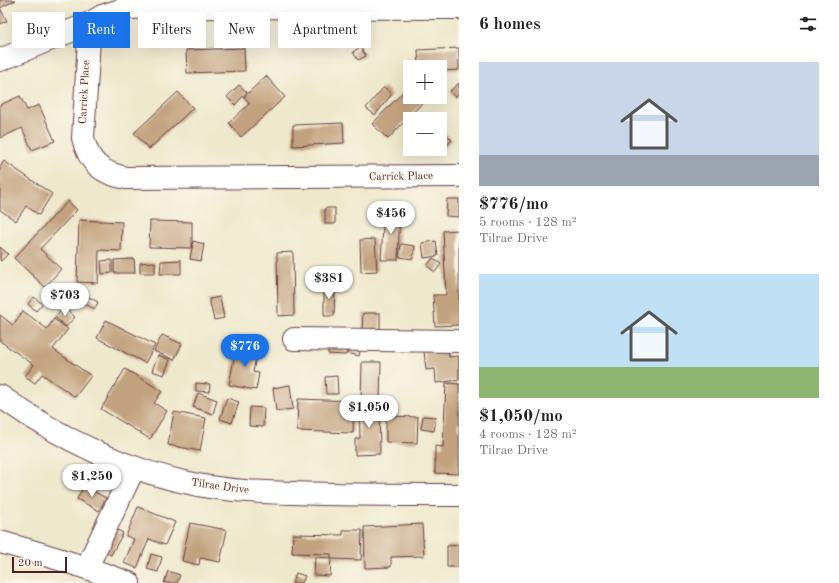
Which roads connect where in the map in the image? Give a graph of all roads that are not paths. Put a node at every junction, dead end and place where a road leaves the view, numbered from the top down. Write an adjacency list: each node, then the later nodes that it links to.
1 (459, 8): 2 (street)
2 (114, 12)
3 (73, 30): 5 (street)
4 (88, 48): 6 (street, Carrick Place)
5 (0, 60)
6 (459, 176)
7 (294, 339): 8 (street)
8 (459, 341)
9 (0, 396): 10 (street, Tilrae Drive)
10 (134, 468): 11 (street, Tilrae Drive); 13 (street)
11 (459, 495)
12 (0, 542): 13 (street)
13 (87, 567): 14 (street)
14 (129, 583)

